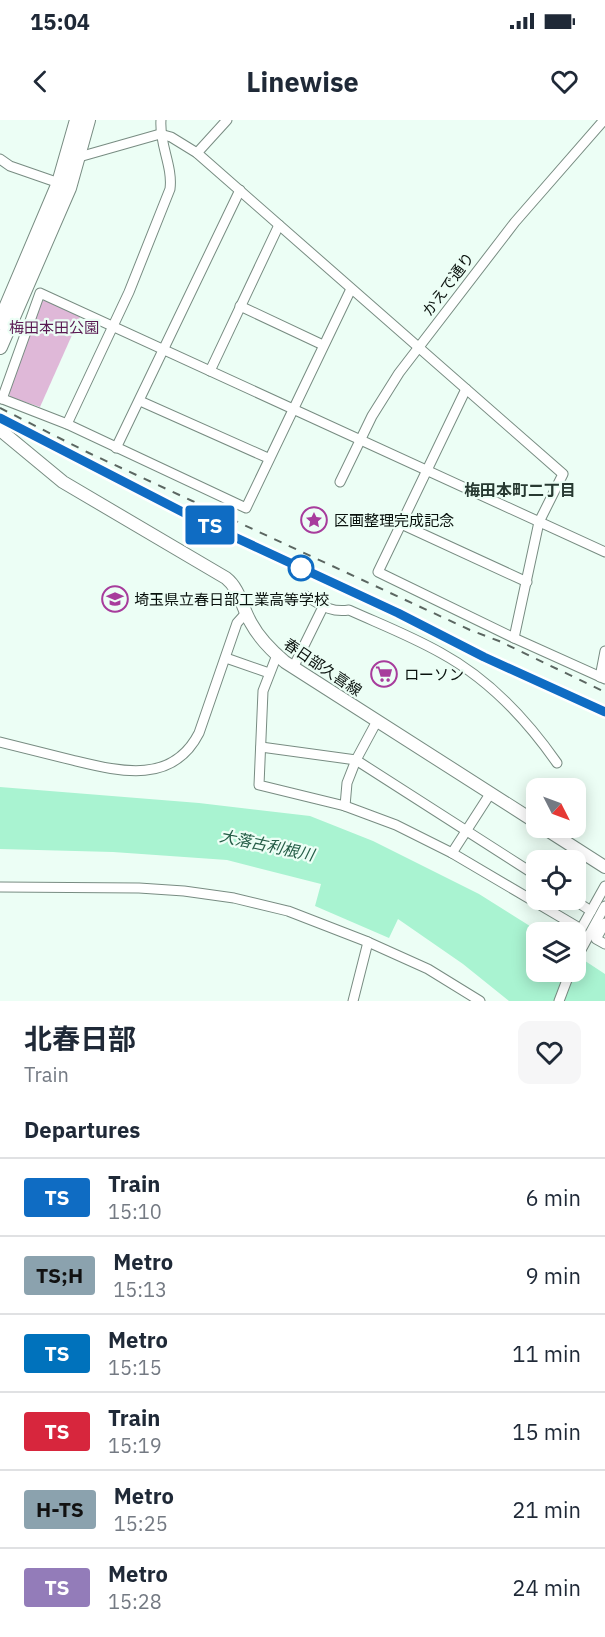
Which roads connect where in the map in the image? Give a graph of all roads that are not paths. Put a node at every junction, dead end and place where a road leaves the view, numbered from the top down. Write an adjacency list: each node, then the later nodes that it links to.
1 (77, 120): 10 (highway)
2 (88, 120): 8 (highway)
3 (161, 120): 6 (street)
4 (227, 120): 7 (street)
5 (604, 120): 19 (street, かえで通り)
6 (160, 134): 7 (street); 8 (street); 16 (street)
7 (197, 153): 11 (street)
8 (79, 157): 18 (highway)
9 (0, 159): 10 (street)
10 (59, 183): 15 (highway)
11 (240, 190): 12 (street); 20 (street)
12 (279, 225): 13 (street); 14 (street)
13 (351, 289): 17 (street); 19 (street)
14 (240, 306): 17 (street); 21 (street)
15 (0, 322)
16 (114, 327): 20 (street); 23 (street); 26 (street)
17 (323, 345): 25 (street)
18 (0, 347)
19 (418, 348): 22 (street); 28 (street, かえで通り)
20 (164, 350): 21 (street); 24 (street)
21 (210, 371): 25 (street)
22 (466, 389): 31 (street); 33 (street)
23 (1, 399): 26 (street)
24 (140, 401): 29 (street); 30 (street)
25 (292, 409): 28 (street); 30 (street)
26 (67, 424): 29 (street)
27 (0, 430): 39 (main road, 春日部久喜線)
28 (359, 440): 31 (street); 32 (street, かえで通り)
29 (116, 448): 30 (street)
30 (268, 458)
31 (427, 472): 33 (street); 34 (street)
32 (340, 482)
33 (539, 522): 35 (street); 36 (street)
34 (401, 524): 36 (street); 40 (street)
35 (605, 552)
36 (527, 582): 40 (street)
37 (306, 596): 38 (street)
38 (323, 607): 44 (street); 51 (street)
39 (246, 614): 42 (main road, 春日部久喜線); 43 (street)
40 (514, 638): 46 (street)
41 (605, 651): 46 (street)
42 (277, 656): 44 (main road, 春日部久喜線); 45 (street)
43 (226, 658): 45 (street); 48 (street)
44 (294, 668): 47 (main road, 春日部久喜線)
45 (268, 673): 49 (street)
46 (603, 678)
47 (377, 720): 50 (street); 52 (main road, 春日部久喜線)
48 (0, 742)
49 (261, 747): 50 (street); 53 (street)
50 (356, 760): 53 (street); 55 (street)
51 (557, 763)
52 (490, 794): 54 (main road, 春日部久喜線); 55 (street)
53 (345, 806): 57 (street)
54 (526, 817)
55 (466, 831): 57 (street); 59 (street)
56 (560, 838): 58 (main road)
57 (452, 854): 64 (street)
58 (605, 867)
59 (526, 869)
60 (605, 886): 64 (street)
61 (0, 887): 67 (street)
62 (605, 906): 66 (street)
63 (586, 908): 64 (street)
64 (591, 911)
65 (605, 923): 68 (street)
66 (586, 941)
67 (368, 942): 70 (street); 71 (street)
68 (605, 944)
69 (566, 982): 72 (street)
70 (353, 1001)
71 (478, 1001)
72 (559, 1001)

